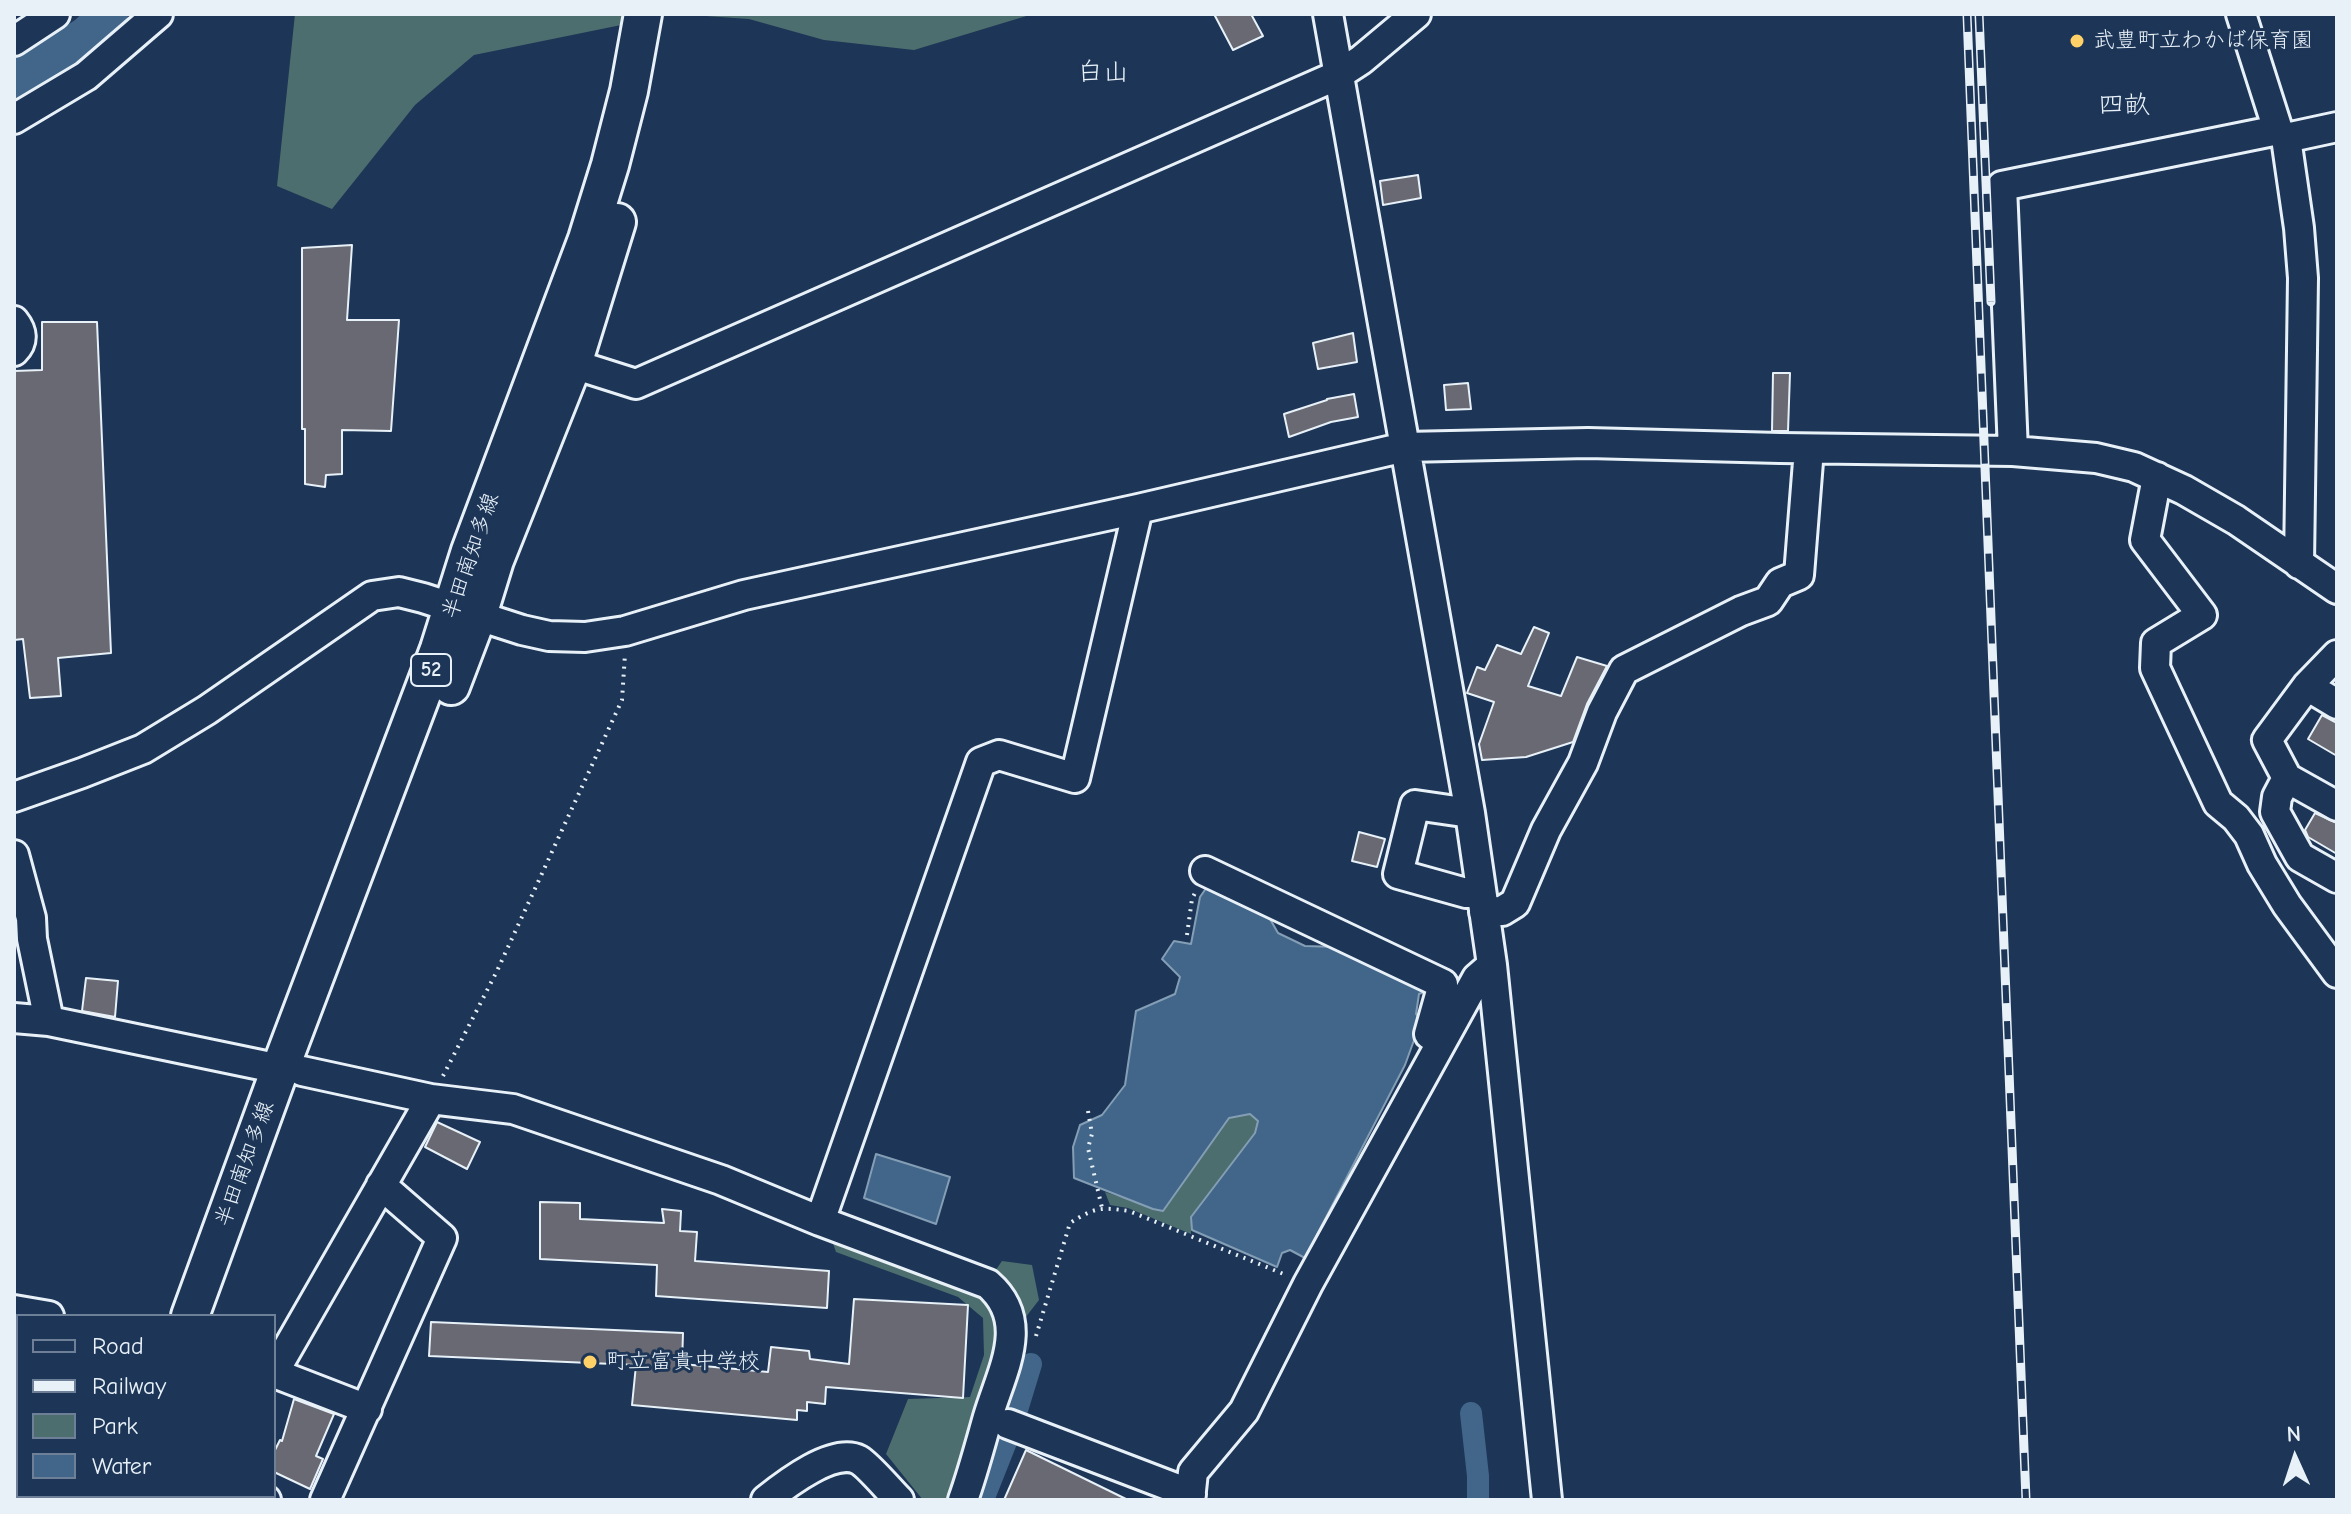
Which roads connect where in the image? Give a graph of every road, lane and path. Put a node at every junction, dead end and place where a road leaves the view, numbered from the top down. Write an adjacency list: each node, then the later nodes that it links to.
1 (55, 14): 8 (street)
2 (158, 14): 10 (street)
3 (643, 14): 23 (main road, 半田南知多線 / 52)
4 (665, 14): 15 (main road, 半田南知多線 / 52)
5 (1328, 14): 9 (street)
6 (1416, 14): 9 (street)
7 (2241, 14): 12 (street)
8 (14, 41)
9 (1338, 75): 15 (street); 16 (street)
10 (14, 119)
11 (2337, 127): 12 (street)
12 (2282, 134): 18 (street); 21 (street)
13 (14, 321): 14 (street)
14 (14, 351)
15 (573, 364): 23 (main road, 半田南知多線 / 52)
16 (1405, 447): 17 (street); 20 (street); 31 (street)
17 (1809, 449): 18 (street); 35 (street)
18 (2013, 451): 19 (street)
19 (2157, 477): 21 (street); 38 (street)
20 (1138, 509): 24 (street); 47 (street)
21 (2299, 564): 22 (street)
22 (2337, 589)
23 (466, 612): 24 (street); 29 (street); 42 (main road, 半田南知多線 / 52)
24 (625, 631): 43 (path)
25 (2337, 655): 26 (street)
26 (2307, 686): 27 (street); 28 (street)
27 (2337, 704)
28 (2287, 778): 30 (street); 34 (street)
29 (14, 797)
30 (2337, 806)
31 (1470, 813): 35 (street); 35 (street)
32 (14, 855): 40 (street)
33 (1205, 871): 36 (path); 41 (street)
34 (2337, 878)
35 (1482, 902): 37 (street)
36 (1187, 935)
37 (1492, 965): 41 (street); 63 (street)
38 (2337, 973)
39 (14, 1018): 40 (street)
40 (49, 1021): 42 (street)
41 (1441, 1042): 48 (street)
42 (291, 1070): 43 (street); 51 (main road, 半田南知多線 / 52); 52 (main road, 半田南知多線 / 52)
43 (431, 1099): 45 (street); 47 (street)
44 (1088, 1111): 46 (path)
45 (381, 1185): 54 (street); 56 (street)
46 (1102, 1208): 48 (path); 53 (path)
47 (820, 1221): 62 (street)
48 (1308, 1284): 58 (street)
49 (14, 1310): 50 (street)
50 (37, 1314)
51 (191, 1314)
52 (217, 1314)
53 (1034, 1343)
54 (276, 1369)
55 (276, 1373): 56 (street)
56 (367, 1409): 59 (street)
57 (1008, 1424): 58 (street)
58 (1190, 1497)
59 (325, 1500)
60 (766, 1500): 61 (street)
61 (899, 1500)
62 (963, 1500)
63 (1547, 1500)

